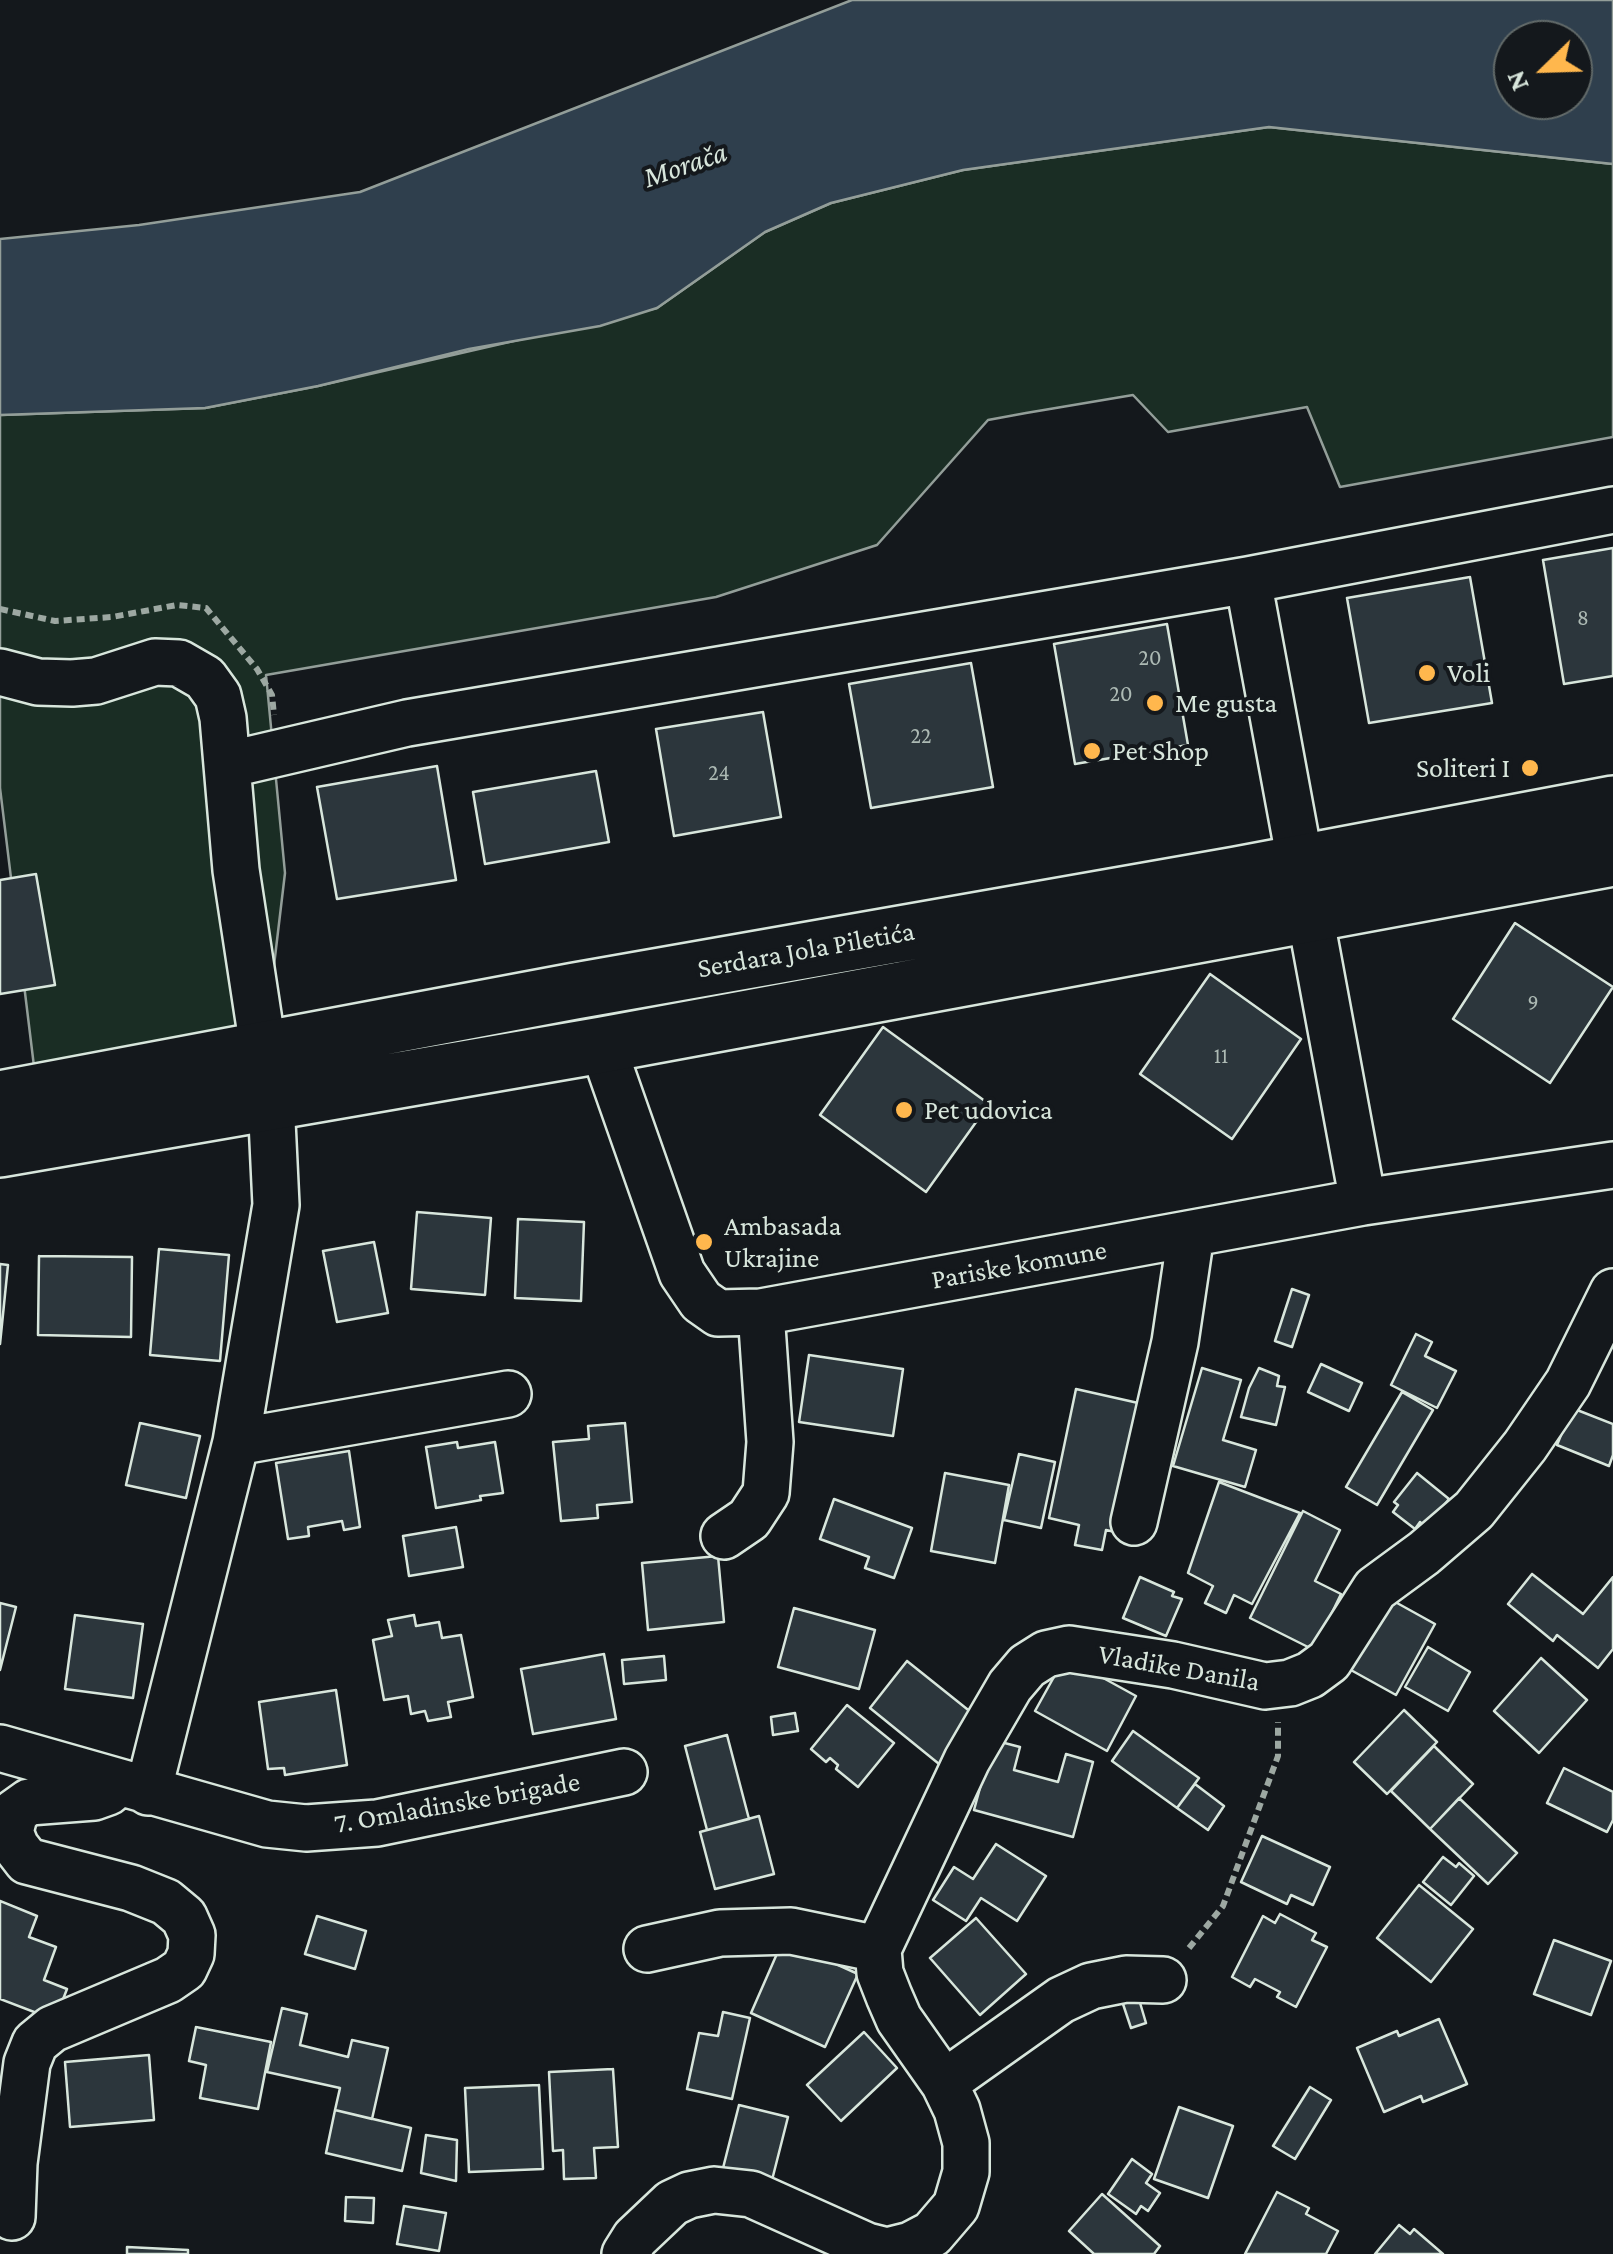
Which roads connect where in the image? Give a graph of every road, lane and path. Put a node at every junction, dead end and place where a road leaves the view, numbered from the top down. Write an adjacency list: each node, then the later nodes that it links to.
1 (1613, 510): 2 (street)
2 (1248, 580): 4 (street); 7 (street)
3 (0, 672): 4 (street)
4 (227, 765): 9 (street)
5 (1613, 804): 7 (main road, Serdara Jola Piletića)
6 (1613, 858): 7 (main road, Serdara Jola Piletića)
7 (1305, 887): 8 (main road, Serdara Jola Piletića); 9 (main road, Serdara Jola Piletića); 13 (street)
8 (602, 1045): 9 (main road, Serdara Jola Piletića); 16 (street, Pariske komune)
9 (266, 1074): 10 (main road, Serdara Jola Piletića); 11 (main road, Serdara Jola Piletića); 18 (street)
10 (0, 1099)
11 (0, 1149)
12 (1613, 1165): 13 (street, Pariske komune)
13 (1363, 1202): 14 (street, Pariske komune)
14 (1191, 1234): 16 (street, Pariske komune); 19 (street)
15 (1613, 1292): 21 (street, Vladike Danila)
16 (761, 1312): 20 (street)
17 (508, 1394): 18 (street)
18 (236, 1442): 24 (street)
19 (1134, 1522)
20 (724, 1536)
21 (1278, 1684): 26 (street, Vladike Danila); 27 (path)
22 (0, 1748): 24 (street, 7. Omladinske brigade)
23 (624, 1772): 24 (street, 7. Omladinske brigade)
24 (133, 1787): 28 (street)
25 (647, 1948): 26 (street)
26 (878, 1948): 29 (street)
27 (1163, 1980): 29 (street)
28 (18, 2050): 30 (street)
29 (944, 2083): 31 (street)
30 (12, 2216)
31 (625, 2254)

